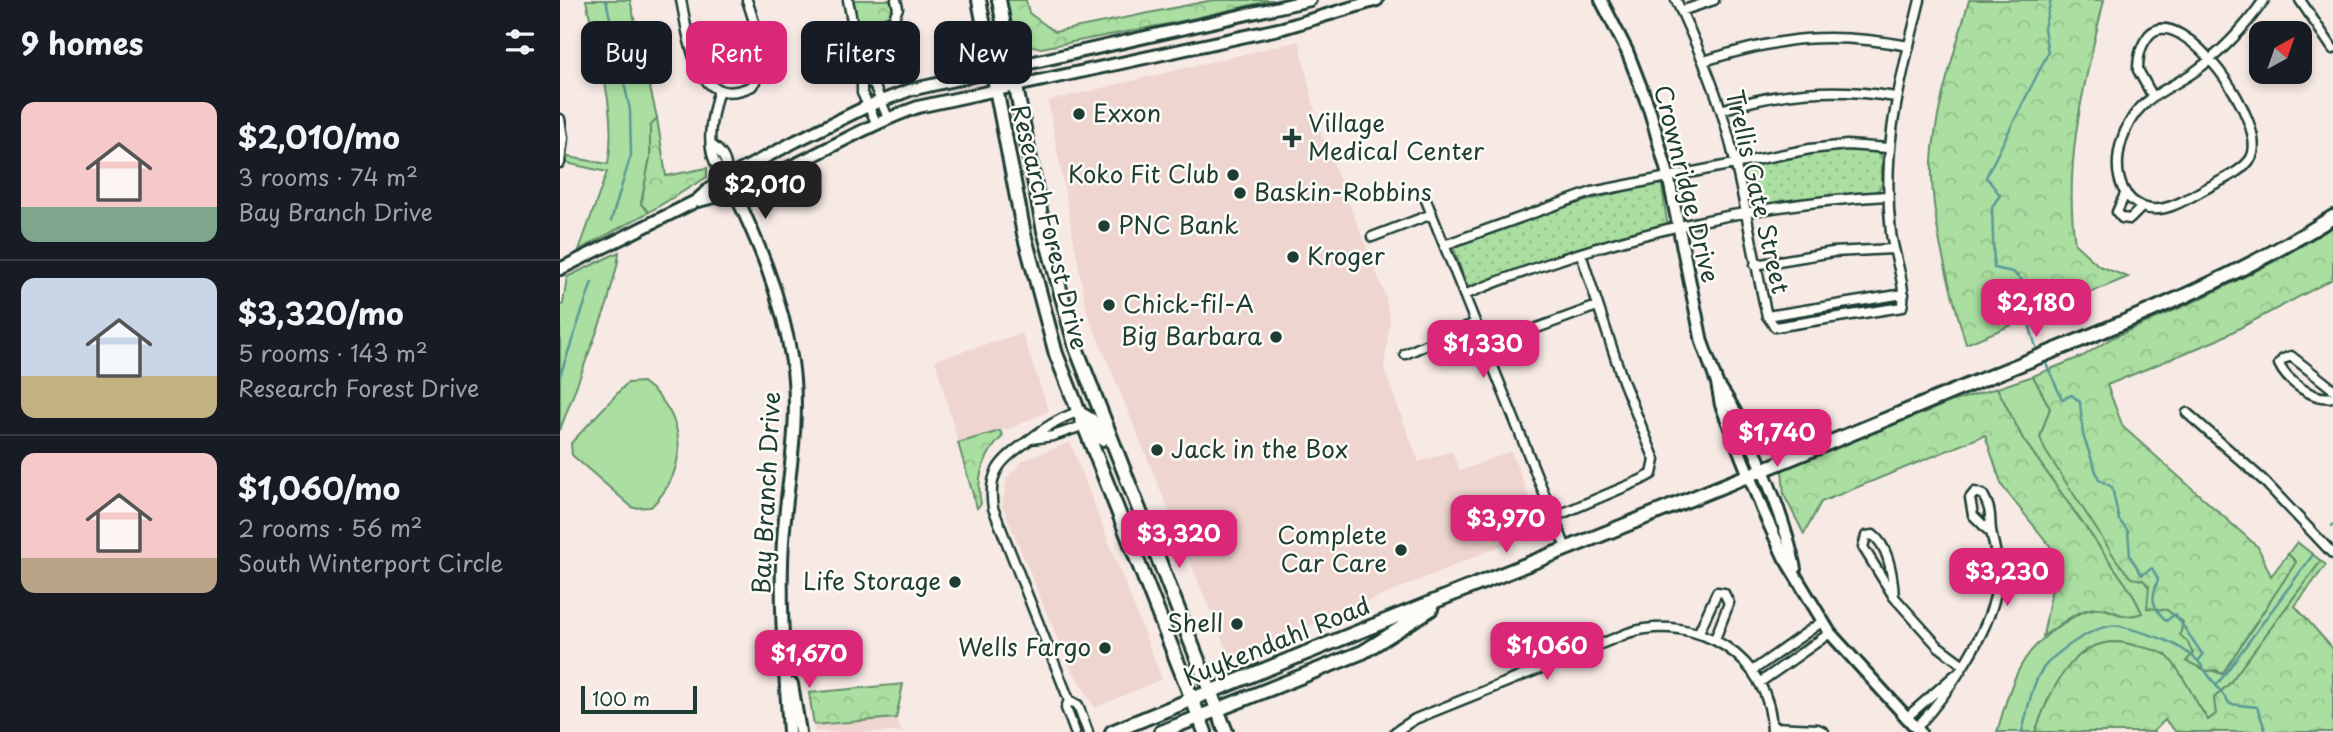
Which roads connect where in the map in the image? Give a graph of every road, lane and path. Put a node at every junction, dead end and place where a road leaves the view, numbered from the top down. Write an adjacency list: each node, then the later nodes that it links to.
1 (681, 0): 30 (street)
2 (747, 0): 30 (street)
3 (848, 0): 16 (street)
4 (896, 0): 17 (street)
5 (979, 0): 18 (main road, Research Forest Drive)
6 (999, 0): 19 (main road, Research Forest Drive)
7 (1310, 0): 24 (street)
8 (1377, 0): 29 (street)
9 (1601, 0): 43 (street, Crownridge Drive)
10 (1676, 0): 15 (street, Trellis Gate Street)
11 (1714, 0): 15 (street)
12 (1920, 0): 20 (street)
13 (2264, 0): 22 (street)
14 (2300, 0): 21 (street)
15 (1681, 11): 23 (street, Trellis Gate Street)
16 (851, 21)
17 (889, 21)
18 (982, 21)
19 (1003, 21)
20 (1909, 46): 23 (street); 32 (street)
21 (2333, 49)
22 (2210, 59): 33 (street); 33 (street); 50 (street)
23 (1704, 61): 36 (street, Trellis Gate Street)
24 (1032, 63)
25 (862, 84): 35 (street)
26 (872, 84): 34 (street)
27 (937, 84): 34 (street)
28 (993, 84): 31 (main road, Research Forest Drive)
29 (1015, 85): 31 (street); 73 (main road, Research Forest Drive)
30 (719, 89): 44 (street)
31 (994, 89): 37 (street); 68 (main road, Research Forest Drive)
32 (1895, 97): 36 (street); 40 (street)
33 (2153, 97): 46 (street)
34 (881, 100): 35 (street); 37 (street)
35 (868, 106): 39 (street); 44 (street)
36 (1721, 110): 41 (street, Trellis Gate Street)
37 (888, 118): 39 (street)
38 (560, 119): 42 (street)
39 (876, 122): 45 (street)
40 (1888, 148): 41 (street); 47 (street)
41 (1735, 162): 43 (street); 51 (street, Trellis Gate Street)
42 (560, 163)
43 (1668, 175): 54 (street, Crownridge Drive); 56 (street)
44 (727, 177): 45 (street, Bay Branch Drive); 49 (street)
45 (734, 191): 49 (street); 88 (street, Bay Branch Drive)
46 (2125, 194): 50 (street); 50 (street)
47 (1887, 196): 51 (street); 57 (street)
48 (1426, 200): 52 (street)
49 (695, 201): 60 (street)
50 (2142, 206)
51 (1745, 213): 54 (street); 59 (street, Trellis Gate Street)
52 (1432, 214): 55 (street); 56 (street)
53 (2333, 217): 77 (main road, Kuykendahl Road)
54 (1678, 228): 58 (street); 77 (street, Crownridge Drive)
55 (1372, 237)
56 (1444, 245): 62 (street)
57 (1893, 249): 59 (street); 61 (street)
58 (1581, 254): 62 (street); 63 (street)
59 (1755, 265): 64 (street, Trellis Gate Street)
60 (560, 269)
61 (1904, 294): 64 (street); 64 (street)
62 (1464, 295): 65 (street)
63 (1597, 306): 66 (street); 78 (street)
64 (1767, 316)
65 (1475, 323): 66 (street); 67 (street)
66 (1485, 347): 78 (street)
67 (1405, 354)
68 (1061, 367): 71 (main road, Research Forest Drive); 73 (main road)
69 (2333, 389): 70 (street)
70 (2333, 397)
71 (1077, 412): 74 (main road, Research Forest Drive); 75 (street); 76 (main road)
72 (2187, 412): 81 (street)
73 (1102, 419): 76 (main road, Research Forest Drive)
74 (1082, 426): 75 (street); 94 (main road, Research Forest Drive)
75 (1031, 439): 95 (street)
76 (1118, 461): 93 (main road, Research Forest Drive)
77 (1755, 474): 80 (main road, Kuykendahl Road); 84 (street, Crownridge Drive)
78 (1554, 517): 80 (street)
79 (1991, 533): 79 (street); 89 (street)
80 (1566, 548): 82 (main road, Kuykendahl Road)
81 (2333, 554)
82 (1458, 592): 93 (main road, Kuykendahl Road); 96 (main road, Kuykendahl Road)
83 (1894, 597): 83 (street); 89 (street)
84 (1823, 621): 86 (street, Crownridge Drive); 90 (street)
85 (1699, 632): 87 (street); 87 (street); 109 (street)
86 (1830, 633): 92 (street); 98 (street, Crownridge Drive)
87 (1715, 639): 90 (street)
88 (786, 654): 101 (street, Bay Branch Drive); 102 (street, Bay Branch Drive)
89 (1962, 664): 91 (street)
90 (1752, 671): 92 (street)
91 (1958, 673): 98 (street); 100 (street)
92 (1759, 683): 99 (street)
93 (1209, 692): 94 (main road, Kuykendahl Road); 96 (main road, Research Forest Drive)
94 (1192, 699): 97 (main road, Research Forest Drive); 105 (main road, Kuykendahl Road)
95 (1069, 700): 103 (street); 104 (street)
96 (1217, 710): 97 (main road, Kuykendahl Road); 108 (main road, Research Forest Drive)
97 (1199, 717): 106 (main road, Kuykendahl Road); 107 (main road, Research Forest Drive)
98 (1906, 718): 100 (street, Crownridge Drive)
99 (1772, 730): 110 (street)
100 (1918, 730)
101 (789, 732)
102 (800, 732)
103 (1075, 732)
104 (1088, 732)
105 (1112, 732)
106 (1161, 732)
107 (1205, 732)
108 (1226, 732)
109 (1395, 732)
110 (1824, 732)

